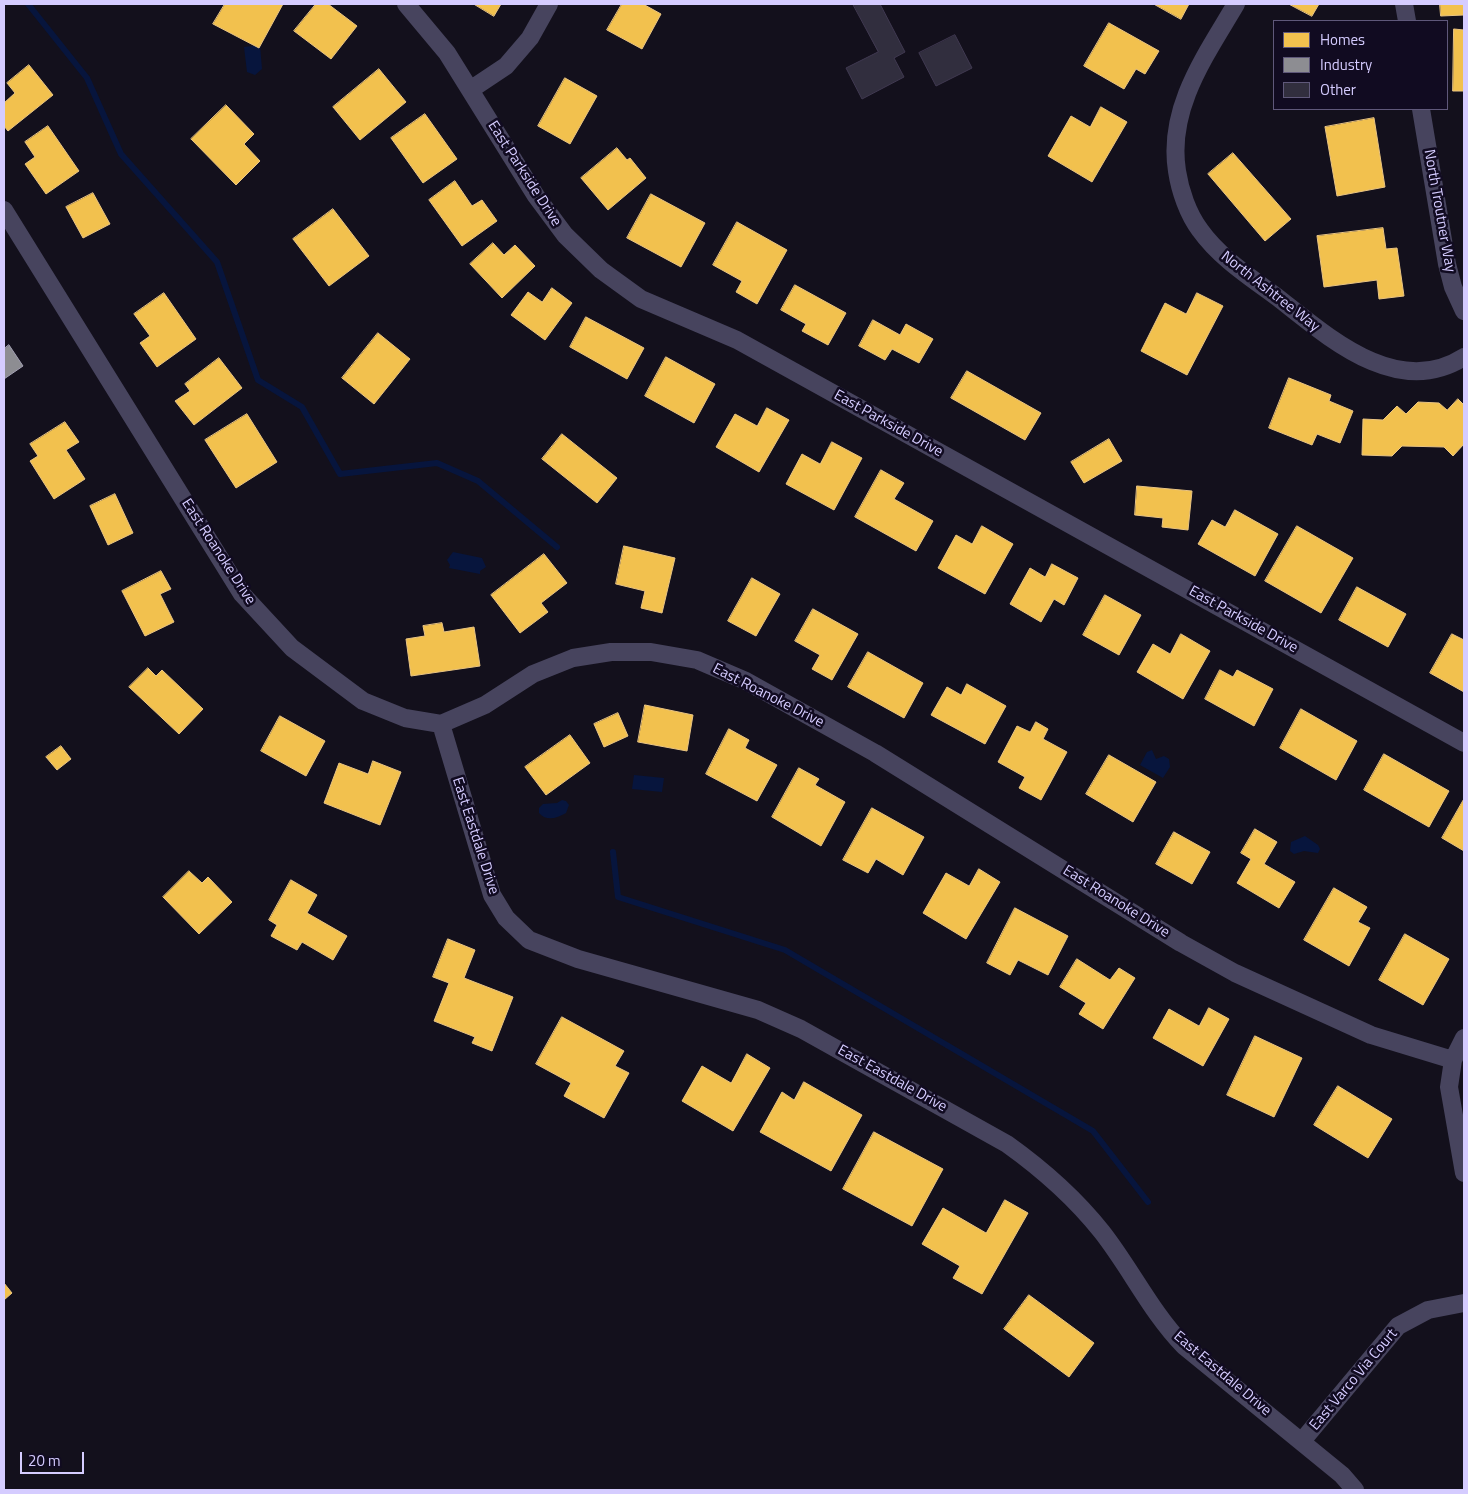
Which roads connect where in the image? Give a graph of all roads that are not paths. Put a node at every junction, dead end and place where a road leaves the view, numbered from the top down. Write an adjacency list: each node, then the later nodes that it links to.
1 (406, 4): 6 (street, East Parkside Drive)
2 (549, 4): 6 (street)
3 (1236, 4): 10 (street, North Ashtree Way)
4 (1404, 4): 5 (street)
5 (1407, 20)
6 (470, 90): 12 (street, East Parkside Drive)
7 (1422, 110): 9 (street, North Troutner Way)
8 (4, 210): 11 (street, East Roanoke Drive)
9 (1464, 311)
10 (1464, 357)
11 (441, 724): 14 (street, East Roanoke Drive); 17 (street, East Eastdale Drive)
12 (1464, 743)
13 (1464, 1038): 14 (street)
14 (1453, 1060): 15 (street)
15 (1464, 1173)
16 (1464, 1303): 17 (street, East Varco Via Court)
17 (1302, 1441): 18 (street, East Eastdale Drive)
18 (1354, 1490)

